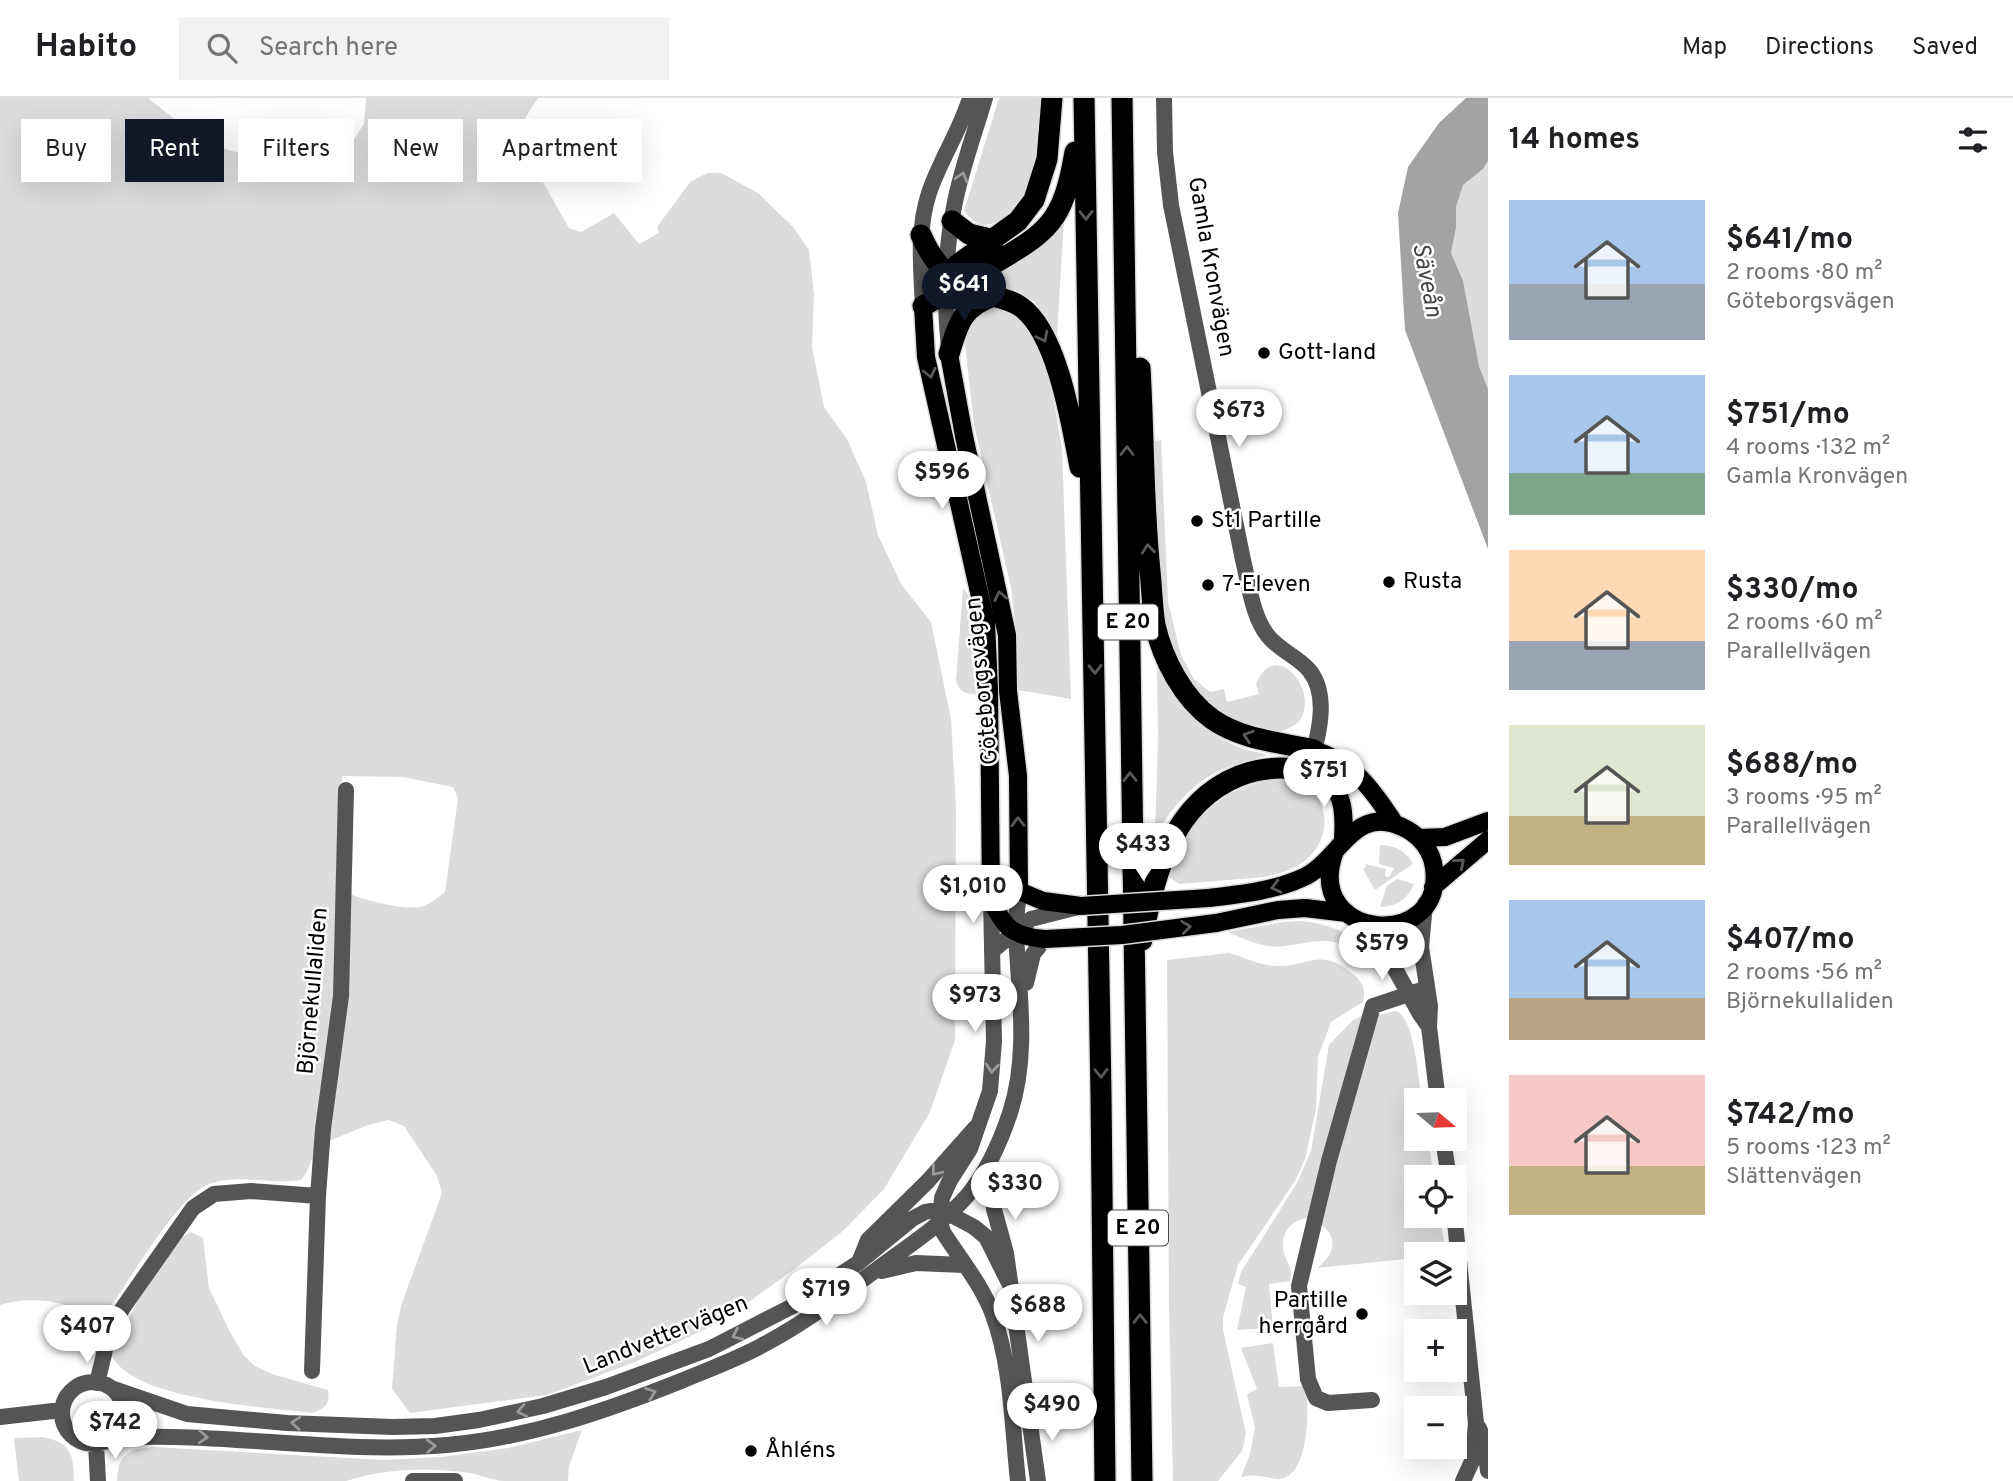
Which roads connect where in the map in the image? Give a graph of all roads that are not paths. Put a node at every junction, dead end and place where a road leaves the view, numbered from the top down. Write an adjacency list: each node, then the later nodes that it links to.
1 (970, 98): 9 (street, Göteborgsvägen)
2 (985, 98): 8 (street, Göteborgsvägen, one-way to 2)
3 (1052, 98): 10 (highway)
4 (1079, 98): 11 (highway)
5 (1084, 98): 15 (highway, E 20, one-way to 15)
6 (1124, 98): 16 (highway, one-way to 6); 35 (highway, E 20, one-way to 6)
7 (1164, 98): 16 (street, Gamla Kronvägen)
8 (952, 221): 10 (highway); 11 (street, Göteborgsvägen)
9 (921, 235): 11 (highway); 13 (street, Göteborgsvägen)
10 (994, 240): 11 (highway)
11 (952, 284): 12 (highway); 13 (highway); 14 (street, Göteborgsvägen)
12 (993, 296): 14 (highway); 15 (highway, one-way to 15)
13 (923, 306): 26 (main road, Göteborgsvägen, one-way to 26)
14 (949, 354): 25 (main road, Göteborgsvägen, one-way to 14)
15 (1091, 527): 61 (highway, E 20, one-way to 61)
16 (1314, 750): 17 (street, Gamla Kronvägen); 20 (main road)
17 (1308, 771): 23 (main road); 35 (highway)
18 (346, 790): 41 (street, Björnekullaliden)
19 (1488, 821): 21 (main road)
20 (1395, 824): 21 (main road); 23 (main road)
21 (1420, 838): 24 (main road)
22 (1488, 840): 24 (main road, one-way to 22)
23 (1338, 847): 28 (main road, one-way to 28, bridge); 29 (main road)
24 (1433, 887): 27 (main road)
25 (1019, 891): 28 (main road); 30 (street, Göteborgsvägen)
26 (991, 899): 30 (main road); 32 (street, Landvettervägen)
27 (1425, 904): 29 (main road); 33 (street)
28 (1043, 908): 30 (street)
29 (1351, 916): 31 (main road, one-way to 29, bridge); 34 (street)
30 (1016, 931): 31 (main road); 32 (street); 36 (street, Göteborgsvägen)
31 (1045, 939): 36 (street)
32 (992, 951): 39 (street, Landvettervägen, one-way to 39)
33 (1427, 988): 34 (street); 37 (street)
34 (1409, 994): 37 (street); 50 (street)
35 (1135, 1006): 49 (highway, E 20, one-way to 35)
36 (1021, 1017): 40 (street, Landvettervägen)
37 (1429, 1027): 38 (street)
38 (1436, 1088)
39 (981, 1121): 42 (street); 45 (street, Landvettervägen, one-way to 45)
40 (990, 1161): 42 (street, Landvettervägen); 46 (street)
41 (318, 1196): 47 (street, Björnekullaliden); 48 (street)
42 (943, 1215): 44 (street); 45 (street, Landvettervägen); 46 (street)
43 (1456, 1228): 53 (street)
44 (964, 1265): 45 (street); 59 (street)
45 (864, 1269): 48 (street, Landvettervägen, one-way to 48); 54 (street, Landvettervägen, one-way to 45)
46 (1010, 1285): 60 (street)
47 (312, 1371)
48 (104, 1386): 51 (street); 54 (street)
49 (1141, 1387): 62 (highway, E 20); 63 (highway)
50 (1372, 1400)
51 (62, 1410): 52 (street); 54 (street)
52 (0, 1417)
53 (1476, 1423): 55 (street); 64 (street)
54 (104, 1441): 56 (street)
55 (1488, 1471)
56 (98, 1481)
57 (413, 1481): 58 (street)
58 (455, 1481)
59 (1018, 1481)
60 (1038, 1481)
61 (1105, 1481)
62 (1142, 1481)
63 (1156, 1481)
64 (1463, 1481)

